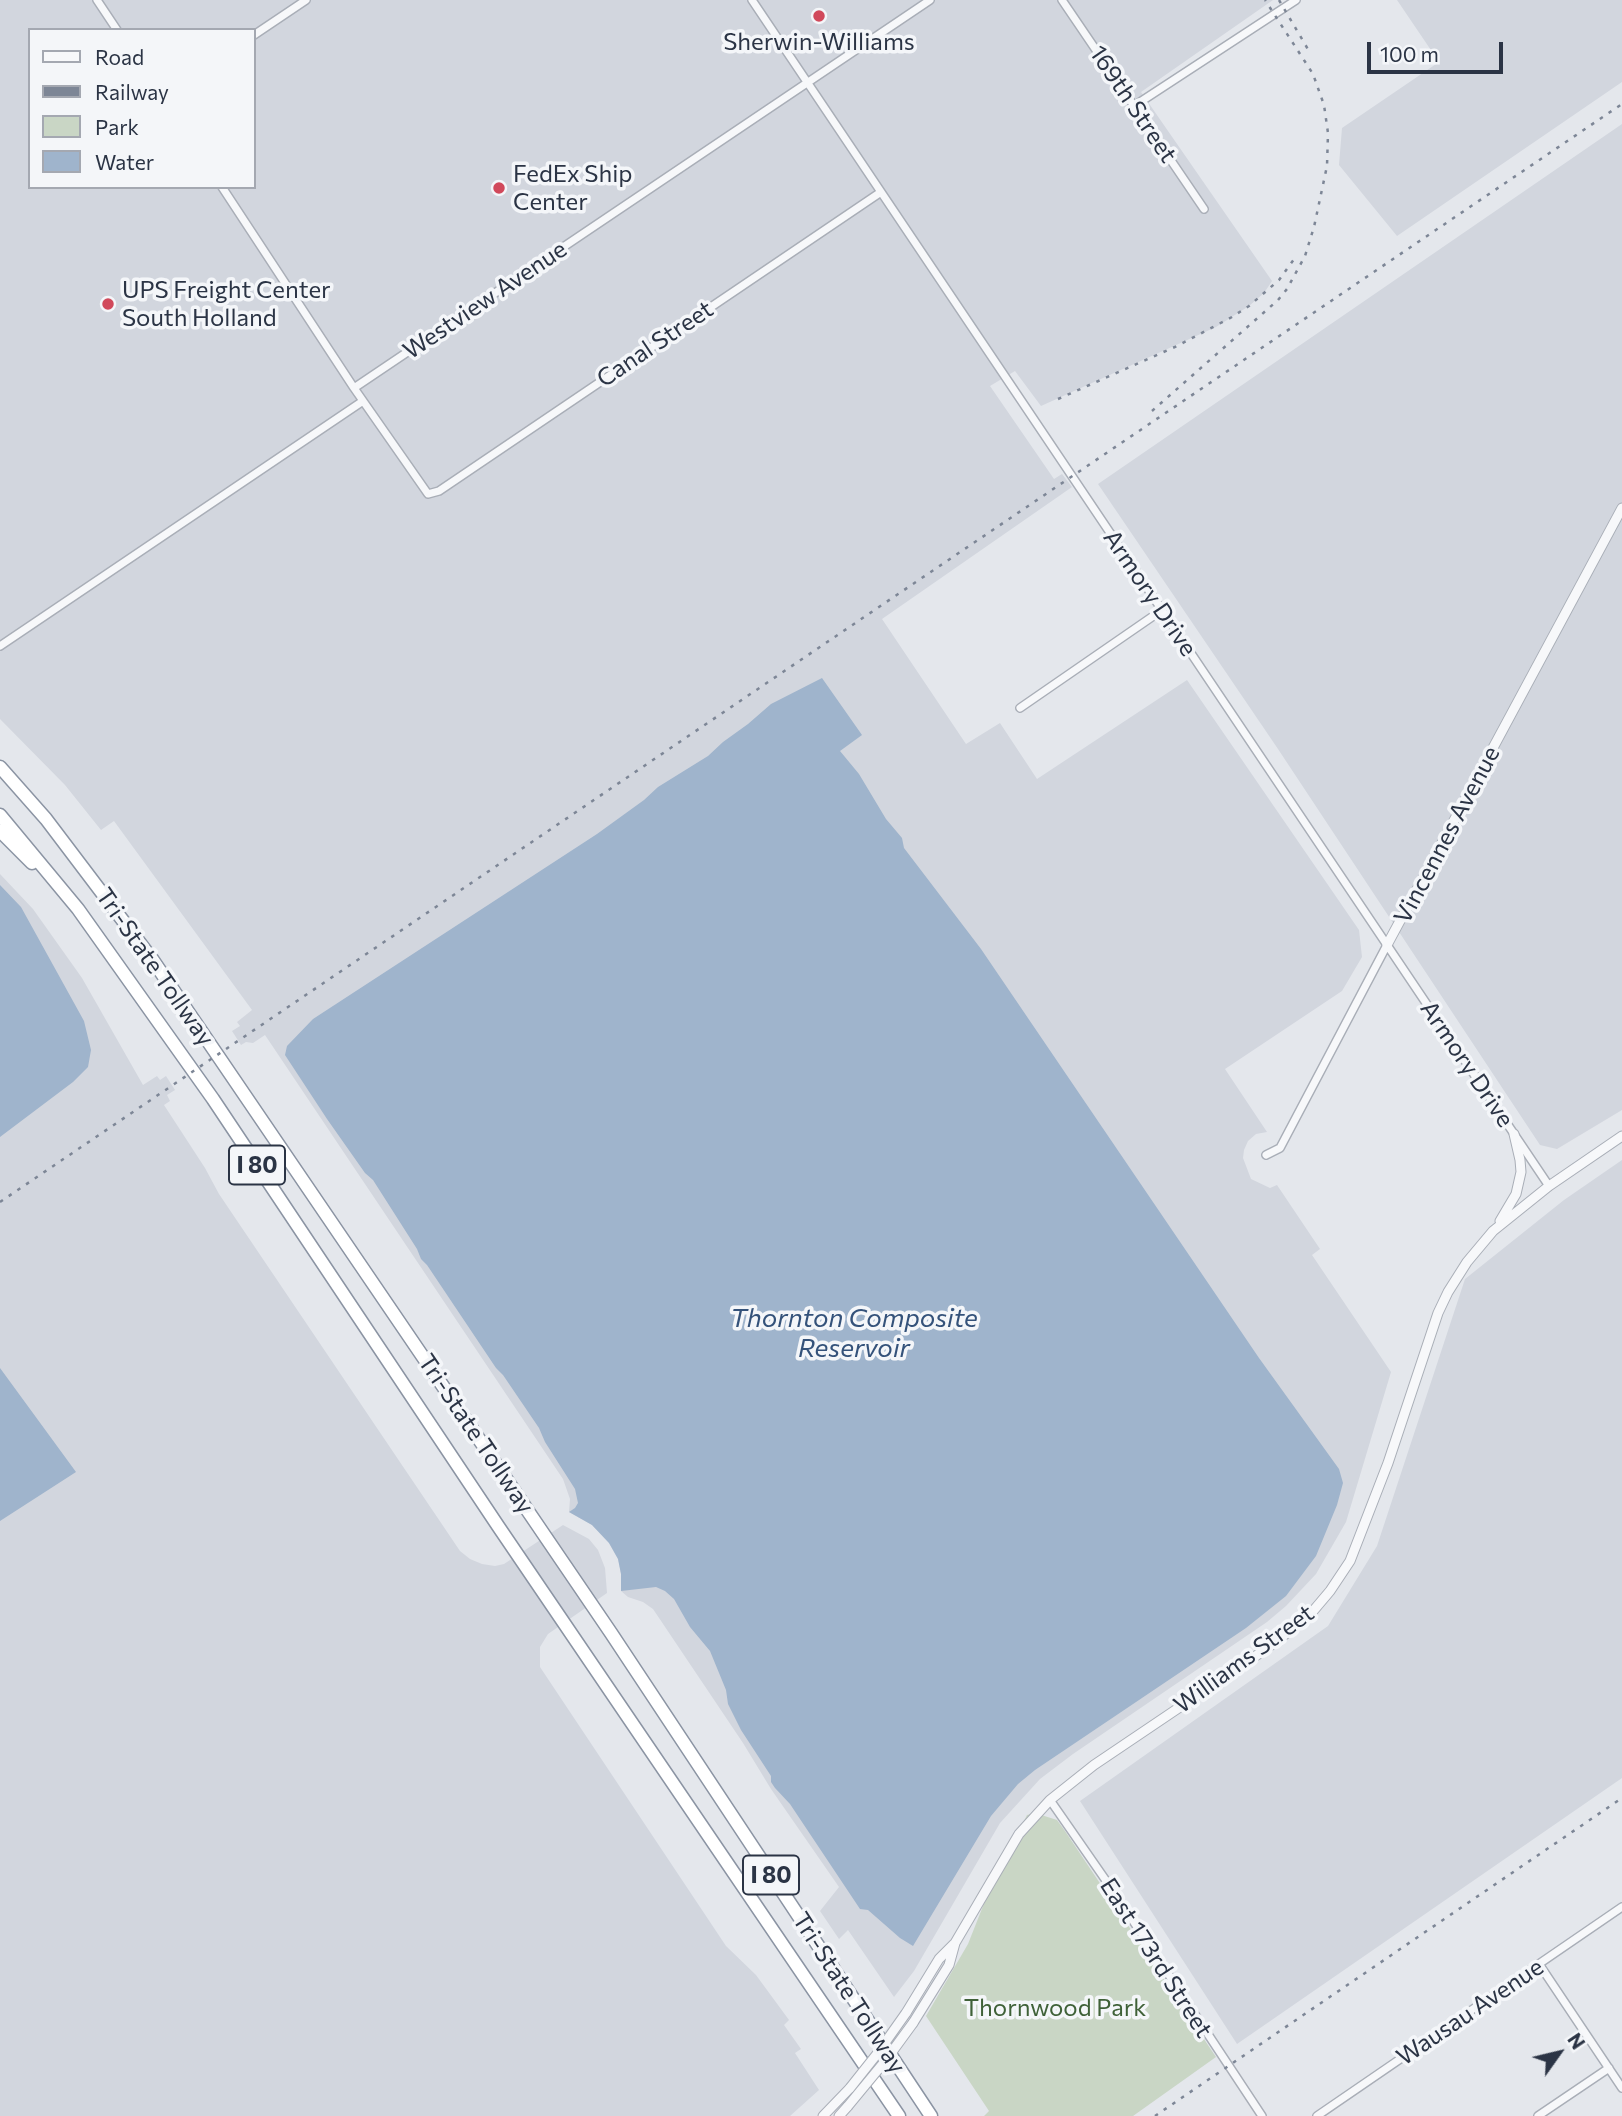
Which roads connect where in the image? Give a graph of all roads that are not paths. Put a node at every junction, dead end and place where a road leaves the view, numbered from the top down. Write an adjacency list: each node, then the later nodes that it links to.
1 (97, 0): 7 (street)
2 (306, 0): 8 (street)
3 (752, 0): 9 (street, Armory Drive)
4 (930, 0): 9 (street, Westview Avenue)
5 (1062, 0): 10 (street, 169th Street)
6 (1296, 0): 10 (street)
7 (116, 28)
8 (256, 34)
9 (807, 83): 12 (street, Armory Drive); 14 (street, Westview Avenue)
10 (1135, 106): 13 (street, 169th Street)
11 (223, 189): 14 (street)
12 (881, 192): 15 (street, Canal Street); 17 (street, Armory Drive)
13 (1204, 209)
14 (354, 388): 15 (street)
15 (363, 401): 18 (street)
16 (1622, 508): 24 (street, Vincennes Avenue)
17 (1162, 610): 19 (street); 24 (street, Armory Drive)
18 (0, 646)
19 (1020, 708)
20 (0, 766): 39 (highway, Tri-State Tollway / I 80)
21 (0, 815): 23 (highway, Tri-State Tollway / I 80)
22 (0, 831): 23 (highway)
23 (78, 909): 38 (highway, Tri-State Tollway / I 80)
24 (1387, 945): 25 (street, Armory Drive); 27 (street, Vincennes Avenue)
25 (1514, 1134): 28 (street, Armory Drive); 29 (street)
26 (1622, 1136): 28 (street, Williams Street)
27 (1266, 1155)
28 (1549, 1186): 29 (street, Williams Street)
29 (1493, 1231): 30 (street, Williams Street)
30 (1050, 1800): 32 (street, Williams Street); 40 (street, East 173rd Street)
31 (1622, 1907): 33 (street, Wausau Avenue)
32 (955, 1943): 36 (street, Williams Street, bridge); 37 (street, Williams Street, bridge)
33 (1539, 1964): 34 (street); 41 (street, Wausau Avenue)
34 (1609, 2068): 35 (street); 42 (street)
35 (1622, 2088)
36 (823, 2116)
37 (839, 2116)
38 (899, 2116)
39 (931, 2116)
40 (1262, 2116)
41 (1317, 2116)
42 (1538, 2116)

